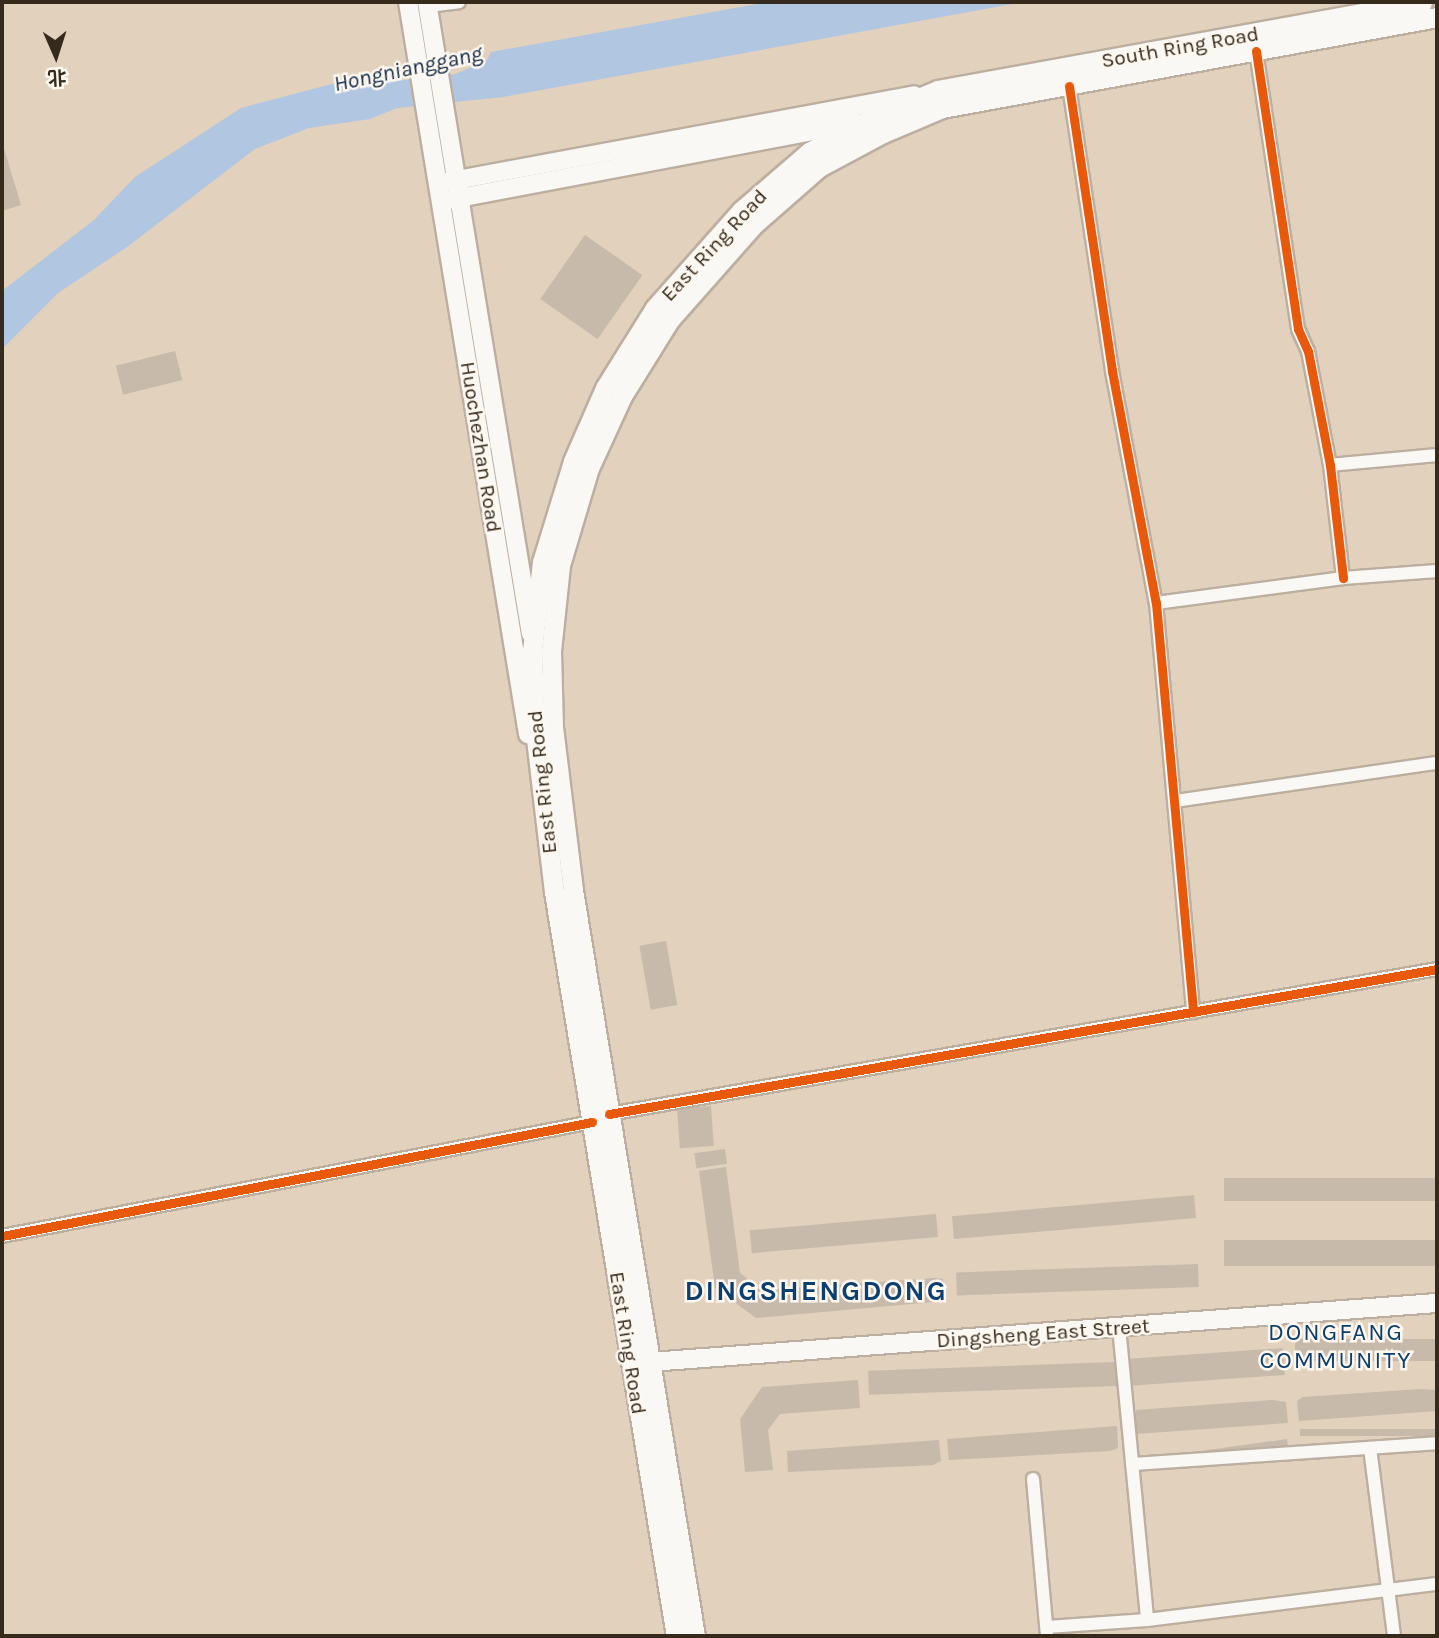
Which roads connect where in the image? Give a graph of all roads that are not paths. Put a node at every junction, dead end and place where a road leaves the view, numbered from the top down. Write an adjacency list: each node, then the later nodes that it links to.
1 (408, 2): 10 (main road, Huochezhan Road)
2 (459, 2): 4 (street)
3 (1422, 2): 8 (main road, South Ring Road)
4 (427, 4): 10 (main road, Huochezhan Road)
5 (1437, 17): 6 (main road, South Ring Road)
6 (1256, 51): 7 (main road, South Ring Road); 12 (street)
7 (1069, 86): 8 (main road, South Ring Road); 15 (street)
8 (940, 99): 9 (main road, East Ring Road); 10 (main road); 19 (main road, East Ring Road)
9 (863, 122): 10 (main road); 16 (main road, East Ring Road)
10 (449, 191): 16 (main road, Huochezhan Road); 19 (main road, Huochezhan Road)
11 (1437, 455): 12 (street)
12 (1330, 465): 14 (street)
13 (1437, 571): 14 (street)
14 (1343, 578): 15 (street)
15 (1156, 603): 18 (street)
16 (533, 646): 19 (main road, East Ring Road)
17 (1437, 763): 18 (street)
18 (1175, 801): 21 (street)
19 (563, 891): 22 (main road, East Ring Road)
20 (1437, 970): 21 (street)
21 (1193, 1012): 22 (street)
22 (601, 1118): 23 (street); 26 (main road, East Ring Road); 35 (main road, East Ring Road)
23 (2, 1236)
24 (1437, 1303): 25 (main road, Dingsheng East Street)
25 (1119, 1327): 26 (main road, Dingsheng East Street); 29 (street)
26 (650, 1363): 36 (main road, East Ring Road)
27 (1437, 1443): 28 (street)
28 (1370, 1448): 29 (street); 32 (street)
29 (1132, 1464): 33 (street)
30 (1033, 1479): 34 (street)
31 (1437, 1584): 32 (street)
32 (1388, 1590): 33 (street); 37 (street)
33 (1147, 1620): 34 (street)
34 (1047, 1632)
35 (676, 1636)
36 (695, 1636)
37 (1394, 1636)

